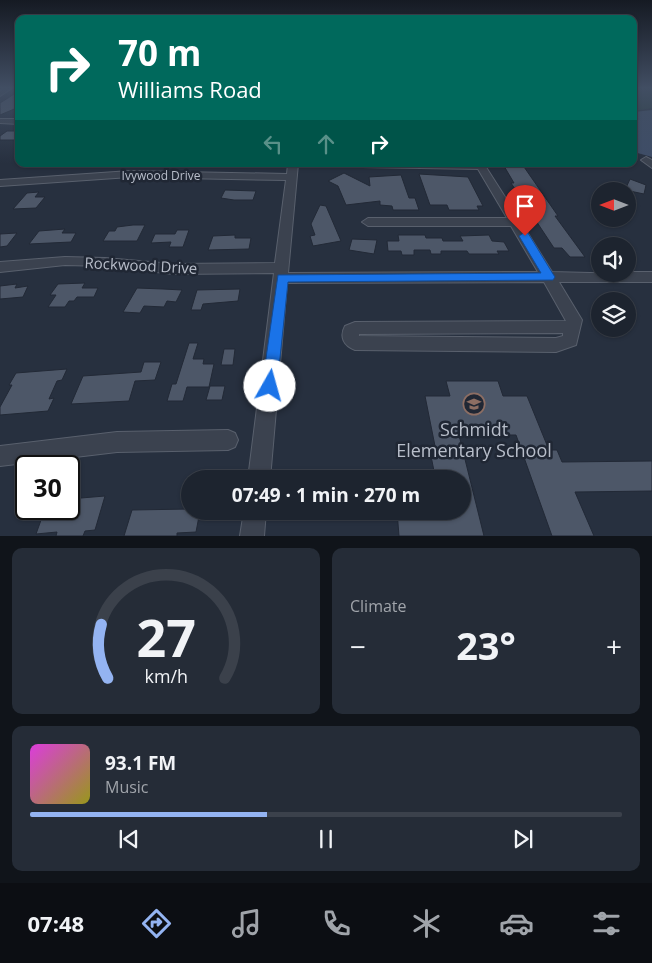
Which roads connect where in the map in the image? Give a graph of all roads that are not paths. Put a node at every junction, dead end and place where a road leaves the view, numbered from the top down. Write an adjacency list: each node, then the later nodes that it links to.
1 (0, 121): 2 (street)
2 (15, 122)
3 (293, 167): 5 (street)
4 (482, 167): 8 (street)
5 (292, 177): 6 (street, Ivywood Drive); 10 (street)
6 (0, 183)
7 (368, 222): 8 (street)
8 (516, 222): 11 (street)
9 (0, 267): 10 (street, Rockwood Drive)
10 (283, 273): 11 (street, Rockwood Drive); 16 (street)
11 (549, 277): 12 (street, Rockwood Drive); 13 (street)
12 (652, 277)
13 (572, 326): 13 (street)
14 (228, 440): 15 (street)
15 (0, 456)
16 (260, 470)
17 (254, 520): 18 (street)
18 (252, 536)

